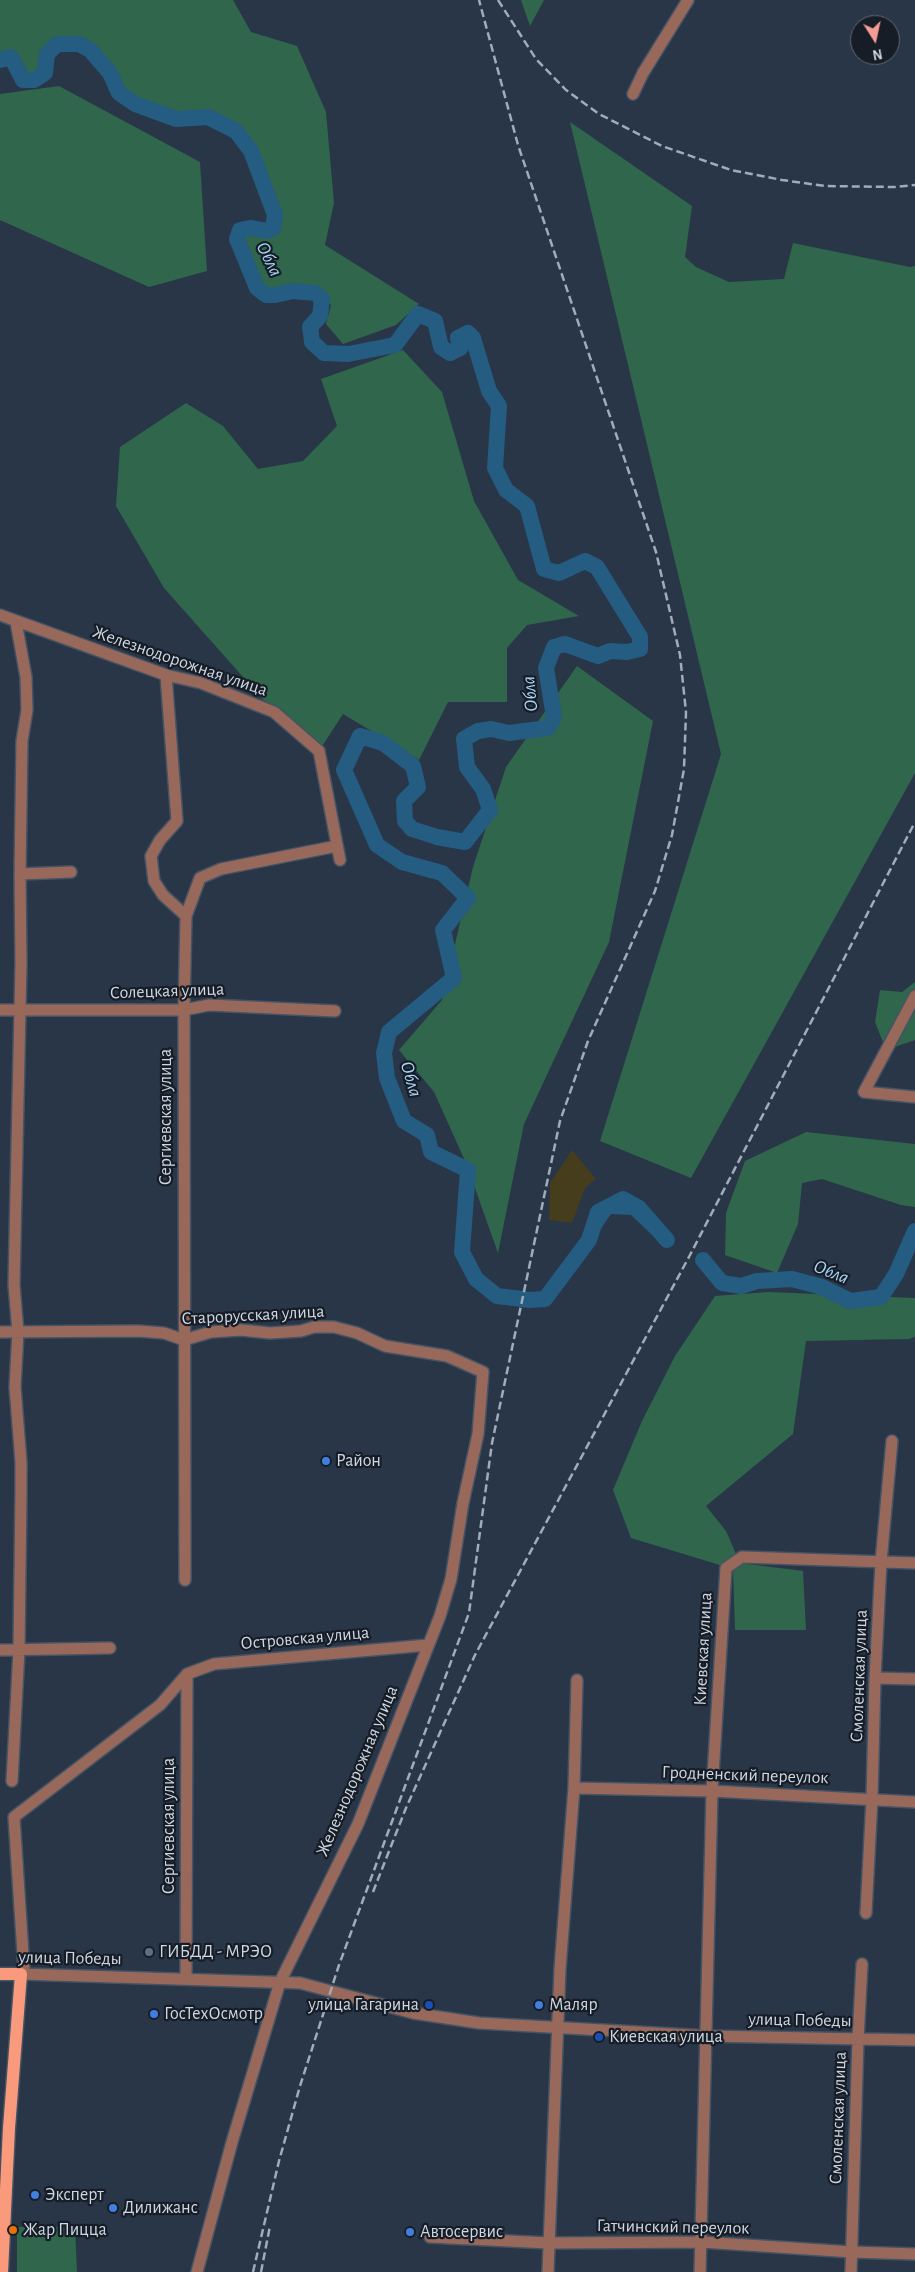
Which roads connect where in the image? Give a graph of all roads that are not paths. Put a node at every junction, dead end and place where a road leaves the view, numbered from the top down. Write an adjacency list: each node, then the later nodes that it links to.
1 (688, 0): 2 (street)
2 (633, 94)
3 (0, 615): 4 (street, Железнодорожная улица)
4 (16, 622): 5 (street, Железнодорожная улица); 9 (street)
5 (166, 676): 6 (street, Железнодорожная улица); 10 (street)
6 (337, 846): 7 (street, Железнодорожная улица); 10 (street, Сергиевская улица)
7 (340, 860)
8 (71, 872): 9 (street)
9 (20, 874): 14 (street)
10 (186, 916): 13 (street, Сергиевская улица)
11 (915, 996): 16 (street)
12 (0, 1010): 14 (street, Солецкая улица)
13 (184, 1010): 14 (street, Солецкая улица); 15 (street, Солецкая улица); 19 (street, Сергиевская улица)
14 (18, 1011): 18 (street)
15 (335, 1011)
16 (915, 1097)
17 (0, 1332): 18 (street, Старорусская улица)
18 (18, 1332): 19 (street, Старорусская улица); 28 (street)
19 (184, 1340): 20 (street, Старорусская улица); 24 (street, Сергиевская улица)
20 (385, 1346): 25 (street, Железнодорожная улица)
21 (892, 1441): 22 (street, Смоленская улица)
22 (882, 1562): 23 (street); 30 (street, Смоленская улица); 35 (street, Киевская улица)
23 (915, 1563)
24 (185, 1580)
25 (428, 1645): 29 (street, Островская улица); 43 (street, Железнодорожная улица)
26 (110, 1648): 28 (street)
27 (0, 1650): 28 (street)
28 (19, 1650): 33 (street)
29 (188, 1674): 41 (street); 42 (street, Сергиевская улица)
30 (875, 1678): 31 (street); 36 (street, Смоленская улица)
31 (915, 1679)
32 (577, 1680): 34 (street)
33 (12, 1781)
34 (574, 1788): 35 (street, Гродненский переулок); 44 (street)
35 (712, 1791): 36 (street, Гродненский переулок); 45 (street, Киевская улица)
36 (872, 1798): 37 (street, Гродненский переулок); 38 (street, Смоленская улица)
37 (915, 1802)
38 (866, 1913)
39 (862, 1964): 46 (street, Смоленская улица)
40 (0, 1974): 41 (main road, улица Победы)
41 (21, 1974): 42 (street, улица Победы); 53 (main road)
42 (186, 1978): 43 (street, улица Победы)
43 (280, 1982): 44 (street, улица Победы); 54 (street, Железнодорожная улица)
44 (559, 2029): 45 (street, улица Победы); 50 (street)
45 (707, 2036): 46 (street, улица Победы); 49 (street, Киевская улица)
46 (858, 2039): 47 (street, улица Победы); 51 (street, Смоленская улица)
47 (915, 2040)
48 (430, 2237): 50 (street, Гатчинский переулок)
49 (702, 2242): 50 (street, Гатчинский переулок); 51 (street, Гатчинский переулок); 56 (street, Киевская улица)
50 (548, 2244): 55 (street)
51 (852, 2252): 52 (street, Гатчинский переулок); 57 (street, Смоленская улица)
52 (915, 2254)
53 (2, 2272)
54 (197, 2272)
55 (548, 2272)
56 (700, 2272)
57 (851, 2272)

